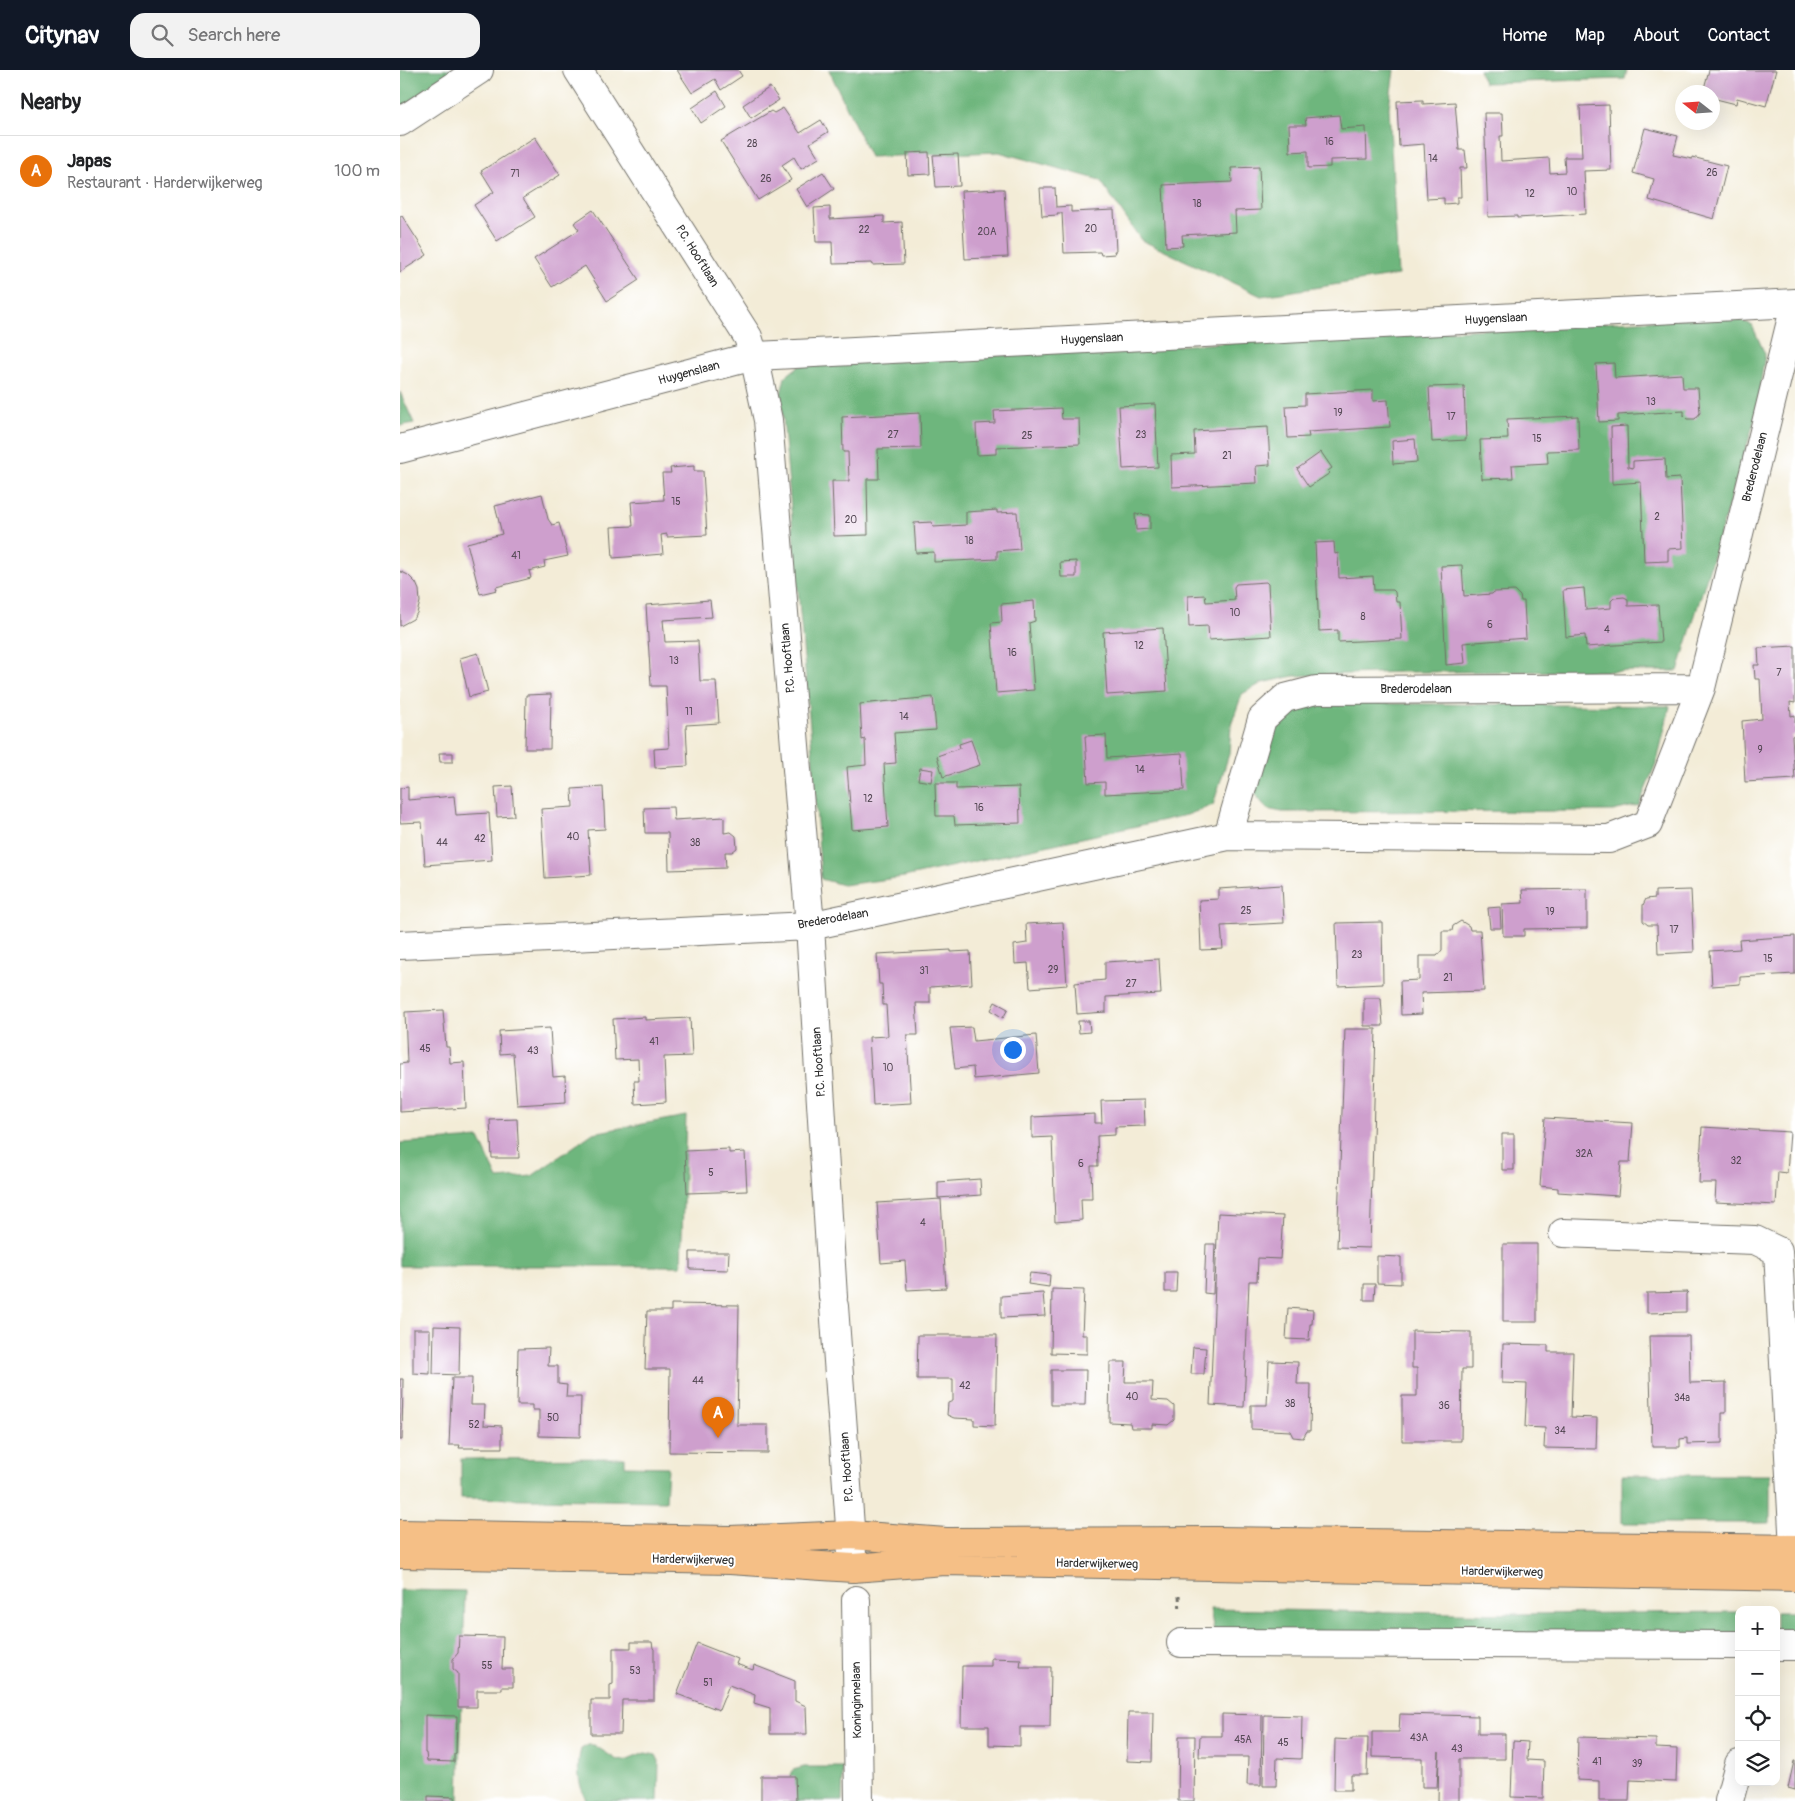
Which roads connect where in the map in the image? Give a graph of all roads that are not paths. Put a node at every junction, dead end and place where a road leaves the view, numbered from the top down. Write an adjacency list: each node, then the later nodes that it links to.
1 (479, 70): 3 (street)
2 (578, 70): 5 (street, P.C. Hooftlaan)
3 (400, 122)
4 (1795, 304): 5 (street, Huygenslaan); 7 (street, Brederodelaan)
5 (754, 356): 6 (street, Huygenslaan); 9 (street, P.C. Hooftlaan)
6 (400, 449)
7 (1701, 688): 8 (street, Brederodelaan); 8 (street, Brederodelaan)
8 (1228, 836): 9 (street, Brederodelaan)
9 (810, 926): 10 (street, Brederodelaan); 13 (street, P.C. Hooftlaan)
10 (400, 945)
11 (1563, 1233): 14 (street, Harderwijkerweg)
12 (400, 1534): 13 (main road, Harderwijkerweg)
13 (851, 1535): 14 (main road, Harderwijkerweg); 16 (street, P.C. Hooftlaan)
14 (1795, 1549)
15 (400, 1554): 16 (main road, Harderwijkerweg)
16 (853, 1568): 17 (main road, Harderwijkerweg)
17 (1795, 1577)
18 (856, 1600): 24 (street, Koninginnelaan)
19 (1181, 1643): 20 (street)
20 (1735, 1646)
21 (1780, 1646): 22 (street)
22 (1795, 1646)
23 (1735, 1779): 25 (street)
24 (859, 1801)
25 (1729, 1801)

